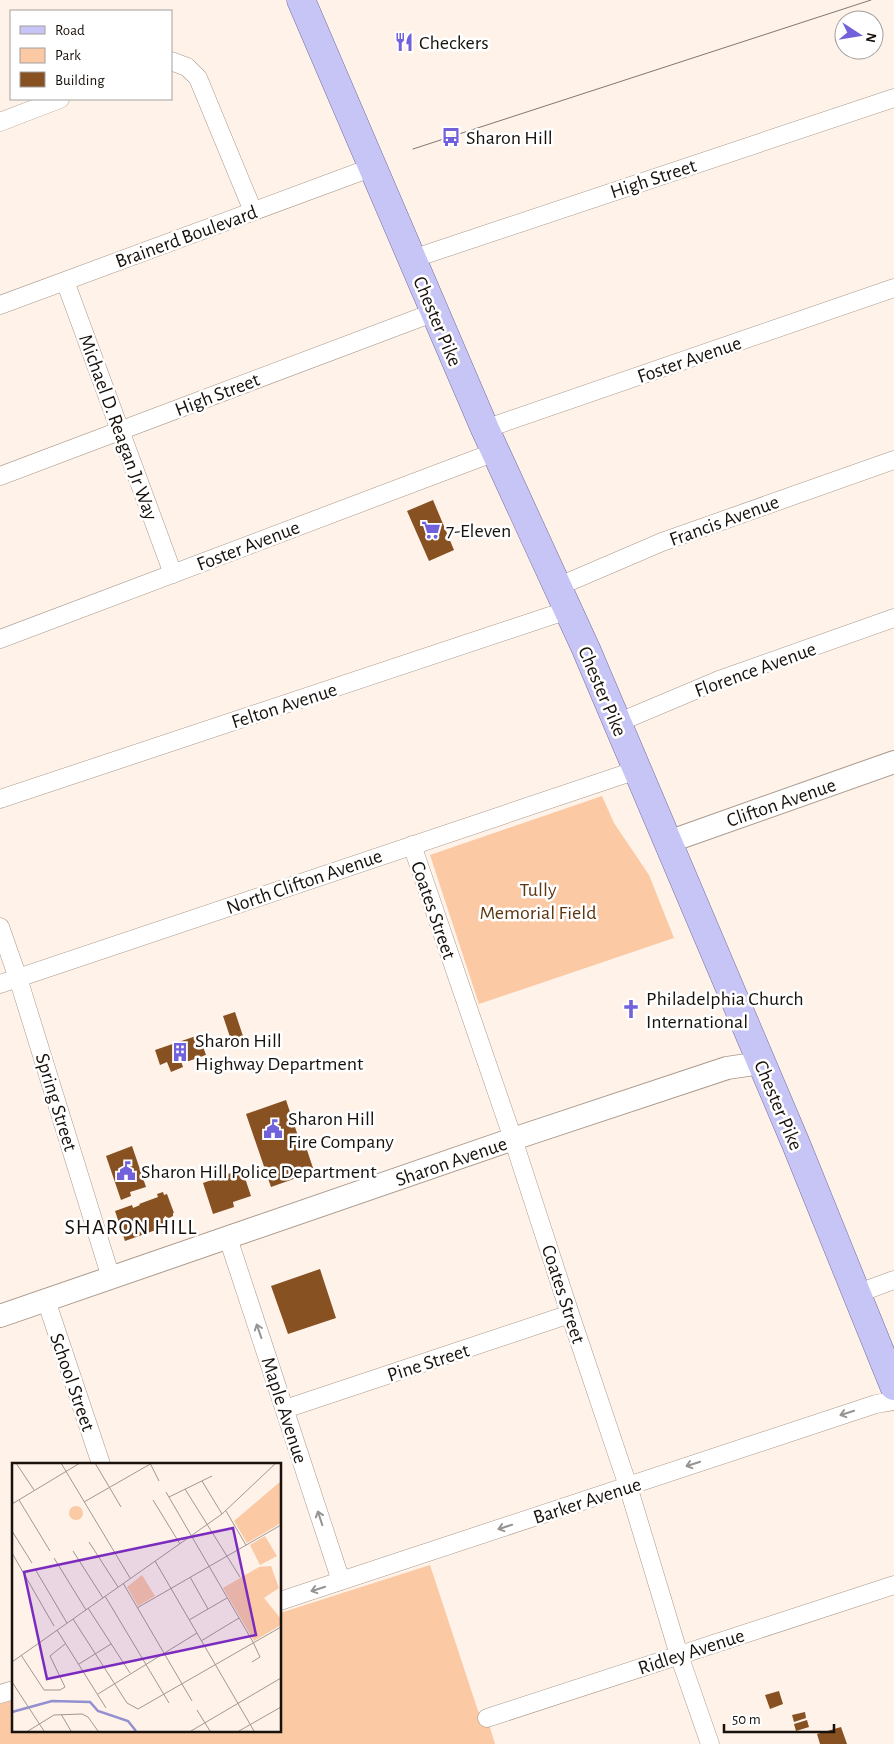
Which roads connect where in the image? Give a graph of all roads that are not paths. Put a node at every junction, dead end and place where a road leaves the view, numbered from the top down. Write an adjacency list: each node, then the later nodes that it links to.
1 (301, 0): 6 (main road, Chester Pike)
2 (172, 61): 7 (street)
3 (894, 98): 8 (street, High Street)
4 (57, 100): 5 (street)
5 (0, 122)
6 (373, 167): 7 (street, Brainerd Boulevard); 8 (main road, Chester Pike)
7 (253, 211): 9 (street, Brainerd Boulevard)
8 (412, 259): 12 (main road, Chester Pike)
9 (65, 281): 11 (street, Brainerd Boulevard); 13 (street, Michael D. Reagan Jr Way)
10 (894, 288): 14 (street, Foster Avenue)
11 (0, 305)
12 (435, 312): 13 (street, High Street); 14 (main road, Chester Pike)
13 (121, 430): 16 (street, High Street); 17 (street, Michael D. Reagan Jr Way)
14 (490, 440): 17 (street, Foster Avenue); 18 (main road, Chester Pike)
15 (894, 460): 18 (street, Francis Avenue)
16 (0, 476)
17 (173, 574): 20 (street, Foster Avenue)
18 (563, 598): 21 (main road, Chester Pike); 24 (street, Felton Avenue)
19 (894, 618): 21 (street, Florence Avenue)
20 (0, 639)
21 (617, 723): 23 (main road, Chester Pike)
22 (894, 762): 25 (street, Clifton Avenue)
23 (637, 770): 25 (main road, Chester Pike); 26 (street, North Clifton Avenue)
24 (0, 800)
25 (668, 842): 30 (main road, Chester Pike)
26 (412, 845): 28 (street, North Clifton Avenue); 31 (street, Coates Street)
27 (0, 927): 28 (street, Spring Street)
28 (18, 978): 29 (street, North Clifton Avenue); 33 (street, Spring Street)
29 (0, 984)
30 (762, 1063): 31 (street, Sharon Avenue); 35 (main road, Chester Pike)
31 (513, 1139): 32 (street, Sharon Avenue); 37 (street, Coates Street)
32 (228, 1238): 33 (street, Sharon Avenue); 41 (street, Maple Avenue, one-way to 32)
33 (111, 1278): 36 (street, Sharon Avenue)
34 (894, 1280): 35 (street)
35 (856, 1294): 39 (main road, Chester Pike)
36 (46, 1300): 38 (street, Sharon Avenue); 42 (street, School Street)
37 (570, 1314): 41 (street, Pine Street); 43 (street, Coates Street)
38 (0, 1316)
39 (894, 1386)
40 (894, 1401): 43 (street, Barker Avenue, one-way to 43)
41 (285, 1409): 44 (street, Maple Avenue, one-way to 41)
42 (101, 1463)
43 (628, 1486): 44 (street, Barker Avenue, one-way to 44); 47 (street, Coates Street)
44 (341, 1581): 46 (street, Barker Avenue, one-way to 46)
45 (894, 1585): 47 (street, Ridley Avenue)
46 (281, 1602)
47 (678, 1656): 48 (street, Ridley Avenue); 49 (street, Coates Street)
48 (487, 1718)
49 (710, 1744)

